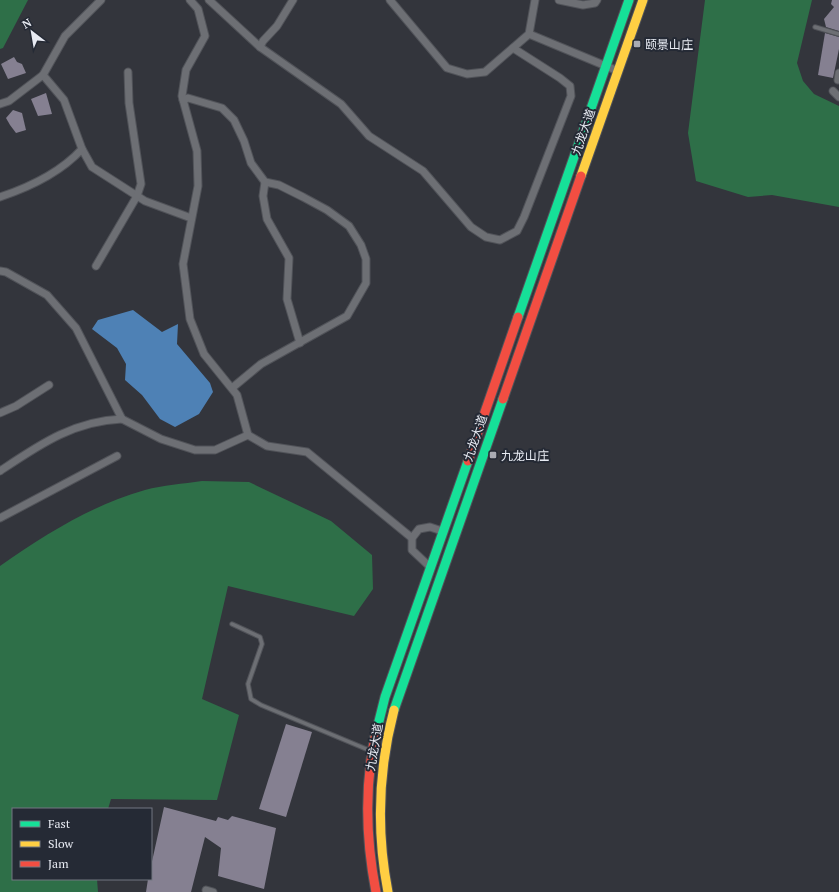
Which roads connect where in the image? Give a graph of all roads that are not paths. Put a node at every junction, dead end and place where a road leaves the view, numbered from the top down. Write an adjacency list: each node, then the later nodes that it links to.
1 (101, 0): 19 (street)
2 (190, 0): 20 (street)
3 (209, 0): 14 (street)
4 (293, 0): 14 (street)
5 (390, 0): 15 (street)
6 (535, 0): 12 (street)
7 (559, 0): 8 (street)
8 (598, 0)
9 (628, 0): 16 (main road, 九龙大道)
10 (643, 0): 17 (main road, 九龙大道)
11 (815, 27): 13 (lane)
12 (529, 34): 15 (street); 16 (street)
13 (839, 34)
14 (260, 47): 15 (street)
15 (513, 48)
16 (605, 66): 17 (street); 38 (main road, 九龙大道)
17 (618, 71): 41 (main road, 九龙大道)
18 (128, 72): 24 (street)
19 (43, 75): 21 (street); 22 (street)
20 (182, 100): 23 (street); 26 (street)
21 (0, 104)
22 (82, 149): 24 (street); 25 (street)
23 (265, 182): 29 (street); 29 (street)
24 (137, 196): 26 (street); 27 (street)
25 (0, 197)
26 (191, 218): 31 (street)
27 (96, 266)
28 (0, 271): 33 (street)
29 (300, 342): 31 (street)
30 (49, 385): 32 (street)
31 (232, 388): 34 (street)
32 (0, 413)
33 (122, 418): 34 (street); 36 (street)
34 (248, 435): 39 (street)
35 (117, 456): 37 (street)
36 (0, 471)
37 (0, 518)
38 (442, 531): 39 (street); 40 (main road, 九龙大道)
39 (412, 538): 42 (street)
40 (437, 545): 41 (main road); 42 (main road, 九龙大道)
41 (449, 549): 46 (main road, 九龙大道)
42 (430, 566): 44 (main road, 九龙大道)
43 (232, 624): 44 (lane)
44 (371, 751): 45 (main road, 九龙大道)
45 (376, 892)
46 (388, 892)

